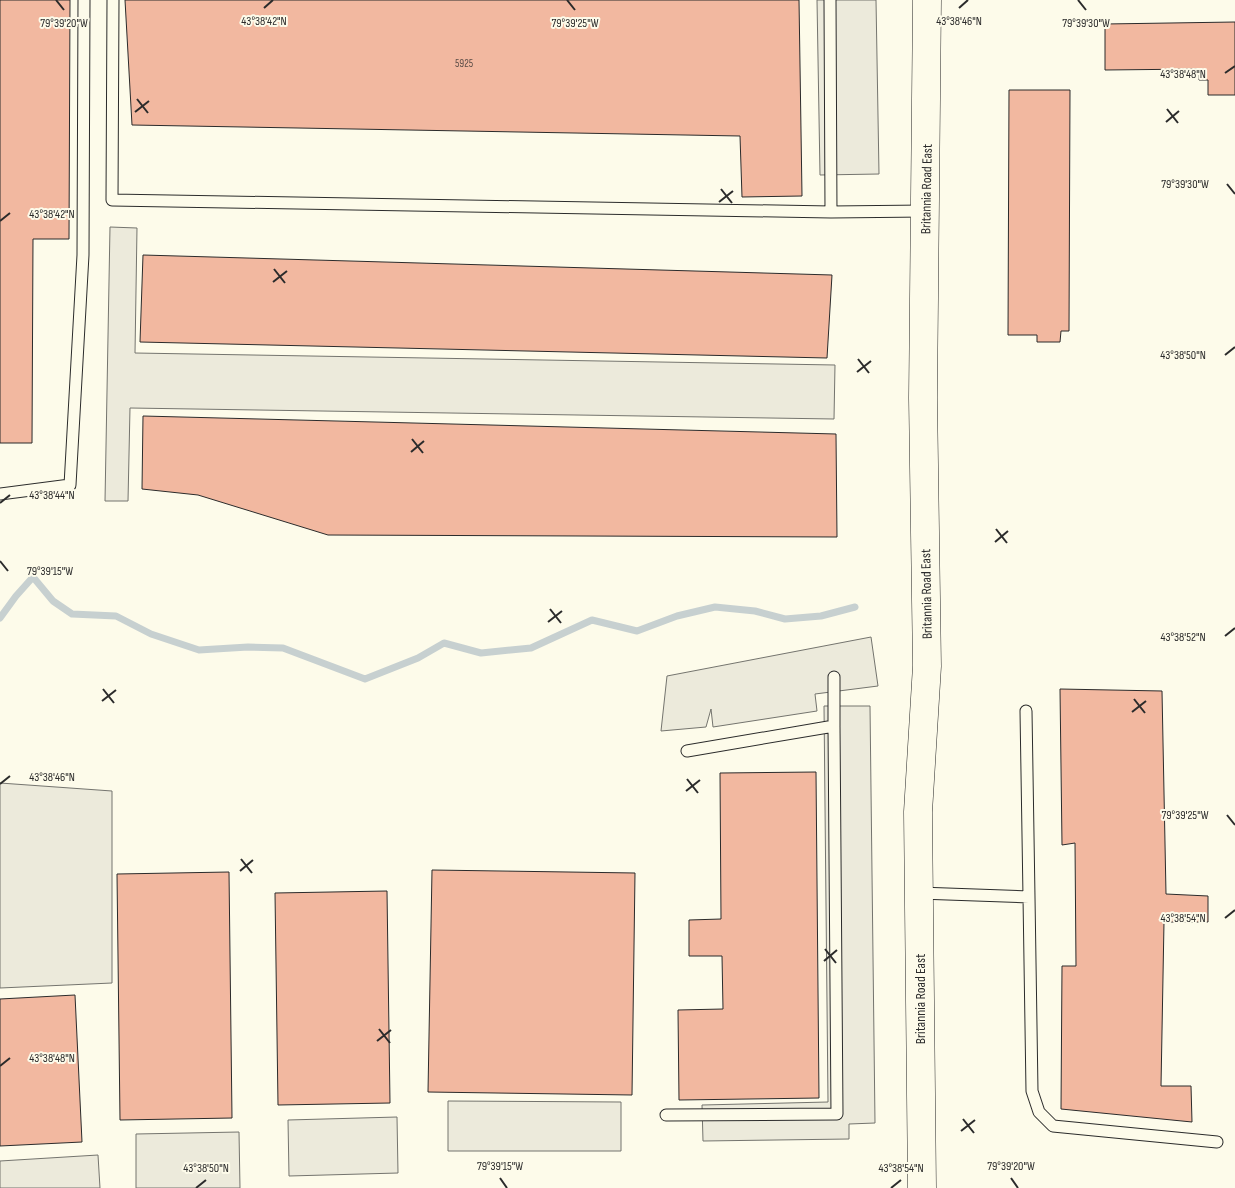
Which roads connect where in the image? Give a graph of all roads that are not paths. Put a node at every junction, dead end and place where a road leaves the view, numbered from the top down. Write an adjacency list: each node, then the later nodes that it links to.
1 (84, 0): 7 (lane)
2 (113, 0): 6 (lane)
3 (830, 0): 6 (lane)
4 (926, 0): 5 (street, Britannia Road East)
5 (926, 211): 6 (lane); 12 (street, Britannia Road East)
6 (831, 212)
7 (0, 494)
8 (834, 677): 10 (lane)
9 (1026, 711): 13 (lane)
10 (834, 726): 11 (lane); 14 (lane)
11 (687, 752)
12 (919, 894): 13 (lane); 16 (street, Britannia Road East)
13 (1029, 897): 15 (lane)
14 (666, 1115)
15 (1217, 1142)
16 (922, 1188)

